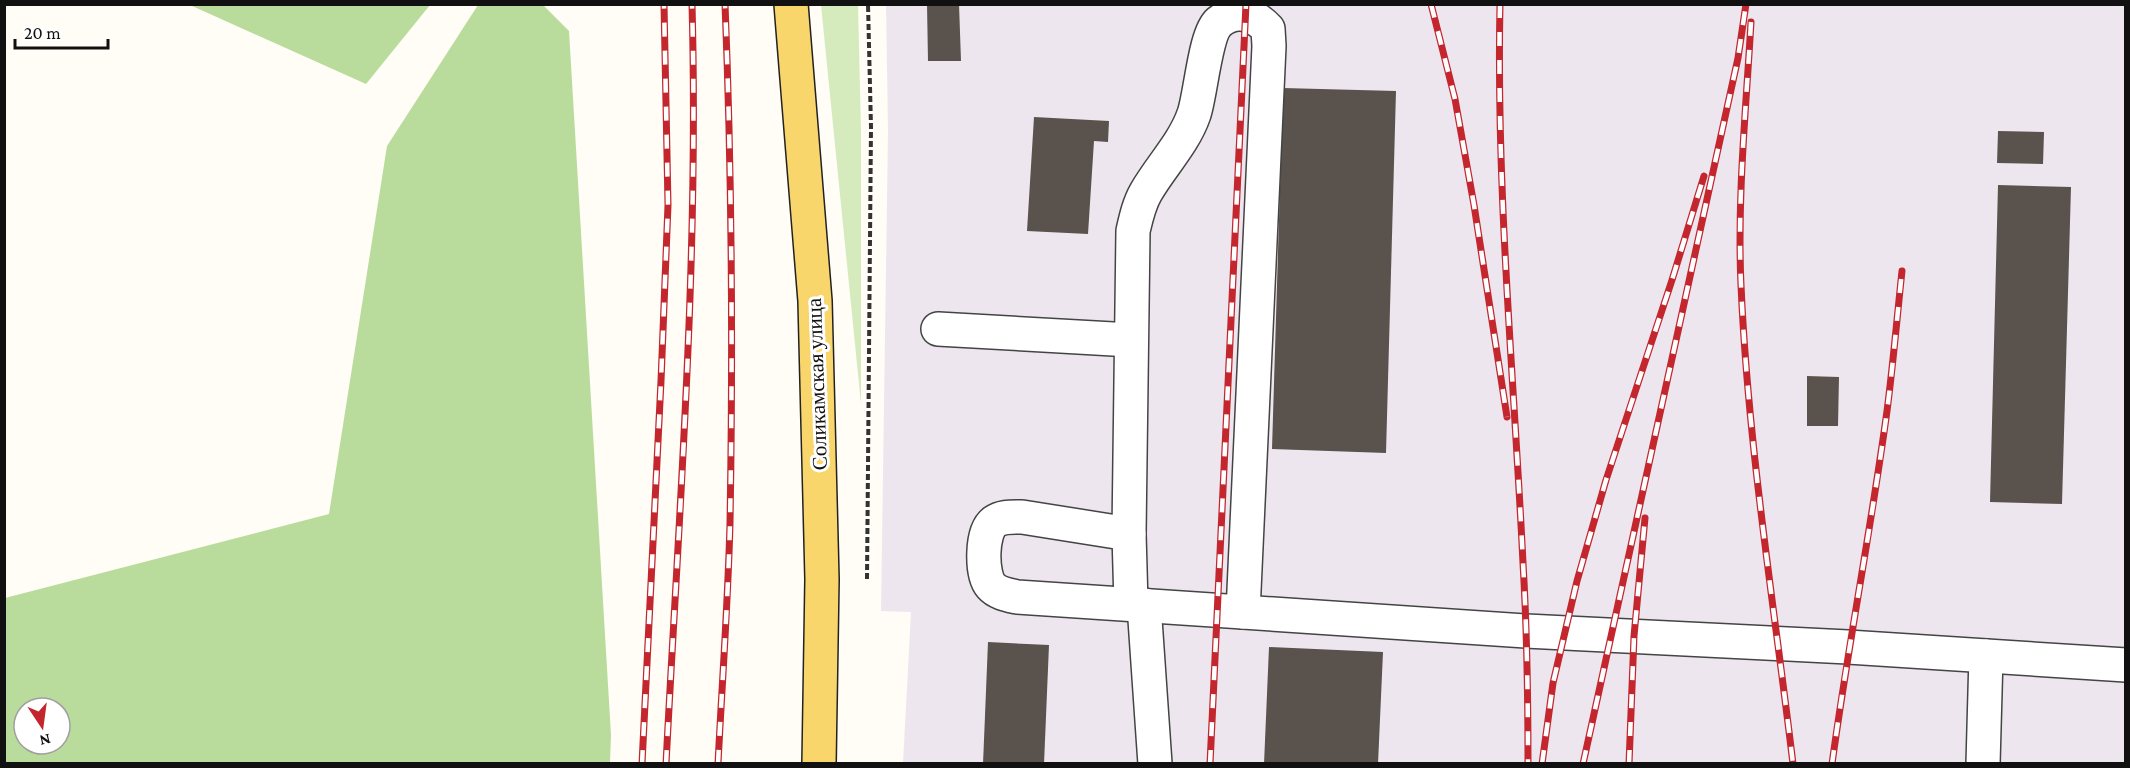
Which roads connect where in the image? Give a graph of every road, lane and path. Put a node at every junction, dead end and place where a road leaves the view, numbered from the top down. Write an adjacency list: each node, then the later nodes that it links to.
1 (791, 4): 11 (main road, Соликамская улица)
2 (868, 4): 6 (path)
3 (938, 329): 4 (lane)
4 (1131, 340): 5 (lane); 8 (lane)
5 (1129, 534): 7 (lane); 7 (lane)
6 (867, 579)
7 (1137, 605): 8 (lane); 12 (lane)
8 (1244, 612): 9 (lane)
9 (1986, 656): 10 (lane); 13 (lane)
10 (2126, 665)
11 (819, 764)
12 (1155, 764)
13 (1983, 764)

